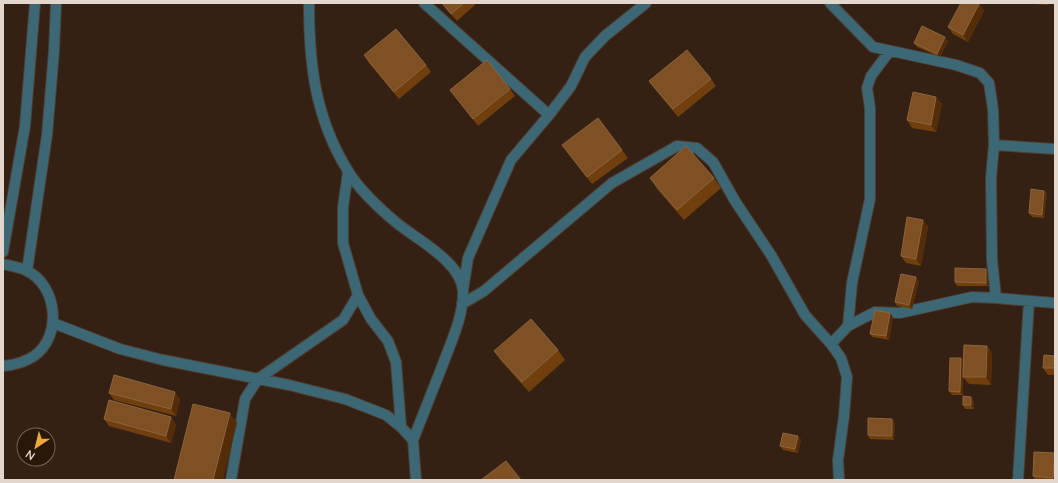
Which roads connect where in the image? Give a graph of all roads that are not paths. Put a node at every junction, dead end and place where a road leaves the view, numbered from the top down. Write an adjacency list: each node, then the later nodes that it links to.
1 (34, 3): 12 (street)
2 (56, 3): 14 (street)
3 (309, 3): 11 (street)
4 (424, 3): 8 (street)
5 (646, 3): 8 (street)
6 (830, 3): 7 (street)
7 (889, 52): 9 (street); 22 (street)
8 (549, 115): 15 (street)
9 (994, 145): 10 (street); 17 (street)
10 (1055, 149)
11 (348, 172): 15 (street); 16 (street)
12 (3, 252)
13 (3, 264): 14 (street)
14 (27, 271): 21 (street)
15 (463, 290): 20 (street)
16 (358, 295): 25 (street); 26 (street)
17 (996, 298): 18 (street); 22 (street)
18 (1029, 301): 19 (street); 31 (street)
19 (1055, 303)
20 (462, 304): 23 (street); 27 (street)
21 (53, 323): 24 (street); 25 (street)
22 (848, 326): 23 (street)
23 (831, 344): 30 (street)
24 (3, 366)
25 (258, 379): 26 (street); 28 (street)
26 (401, 427): 27 (street)
27 (413, 440): 29 (street)
28 (231, 480)
29 (416, 480)
30 (839, 480)
31 (1018, 480)

